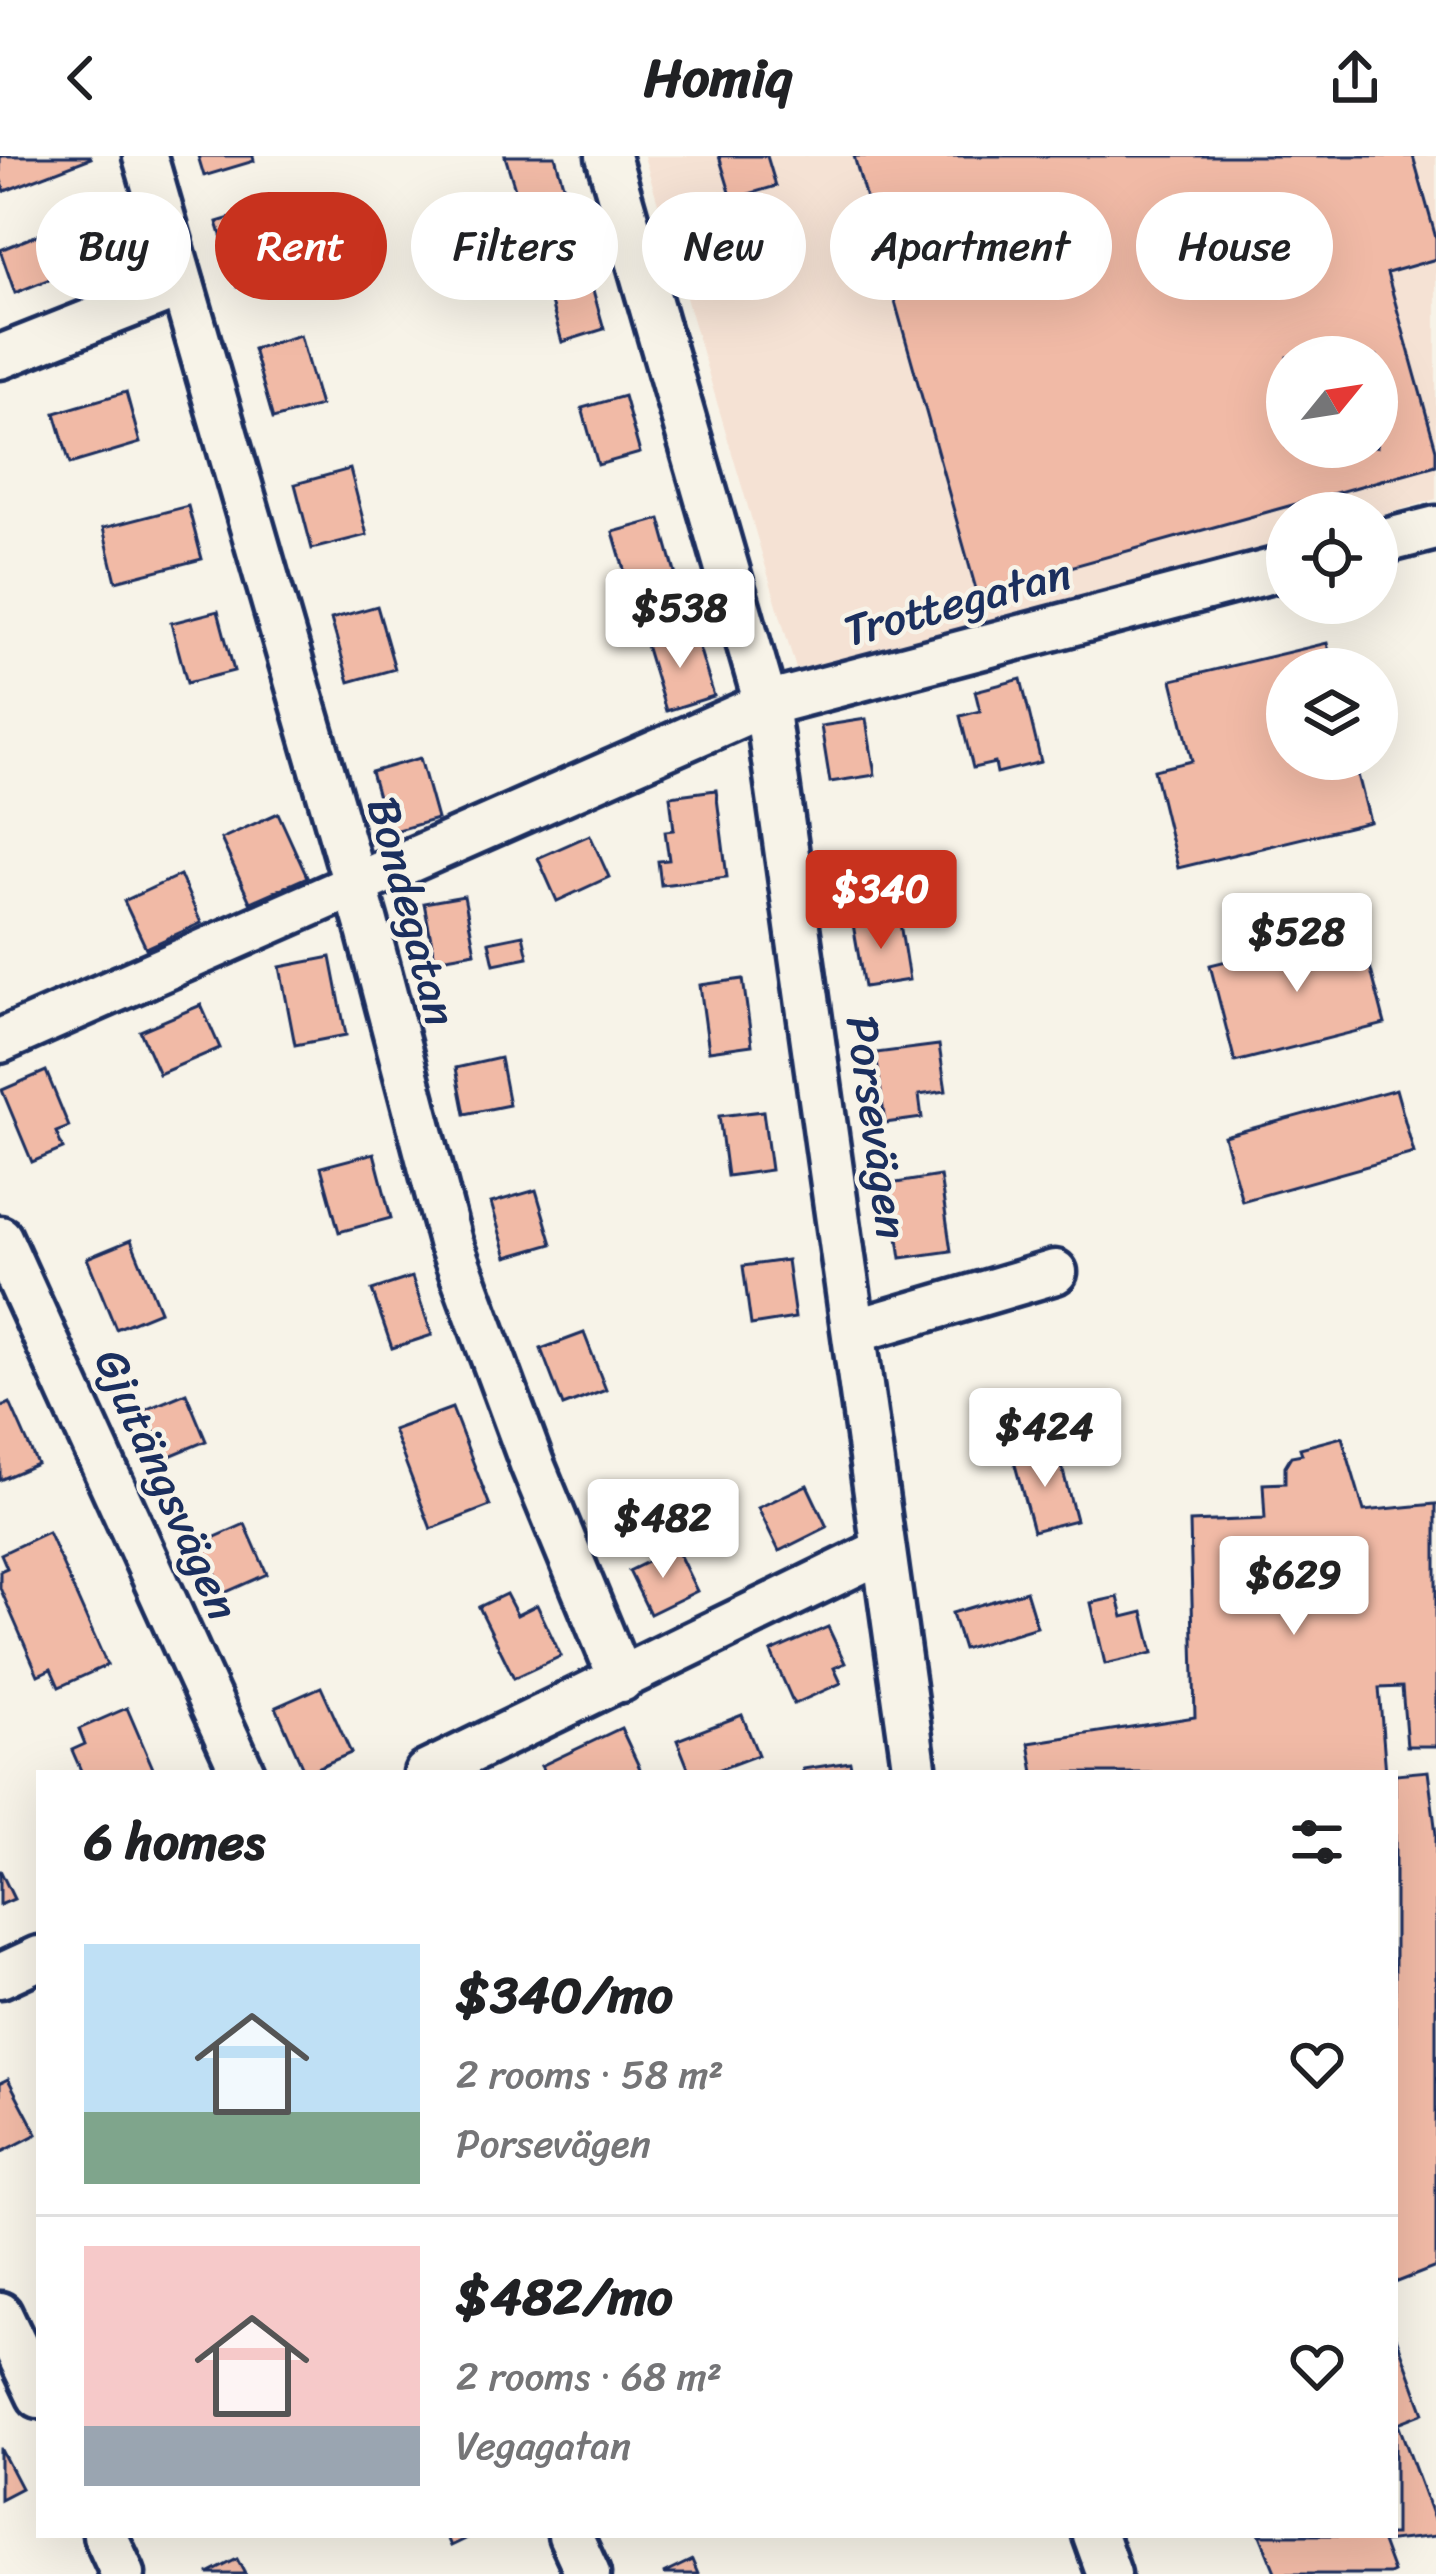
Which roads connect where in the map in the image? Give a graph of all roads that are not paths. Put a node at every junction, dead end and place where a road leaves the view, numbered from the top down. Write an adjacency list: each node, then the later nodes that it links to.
1 (146, 156): 3 (street, Bondegatan)
2 (608, 156): 10 (street, Porsevägen)
3 (156, 192)
4 (144, 300): 6 (street)
5 (186, 300): 11 (street, Bondegatan)
6 (0, 357)
7 (1436, 528): 8 (street)
8 (1398, 538)
9 (1266, 573): 10 (street, Trottegatan)
10 (766, 704): 11 (street, Trottegatan); 15 (street, Porsevägen)
11 (356, 888): 12 (street, Trottegatan); 17 (street, Bondegatan)
12 (0, 1042)
13 (0, 1238): 18 (street, Gjutängsvägen)
14 (1055, 1272): 15 (street)
15 (855, 1331): 16 (street, Porsevägen)
16 (883, 1551): 17 (street); 20 (street, Porsevägen)
17 (621, 1680): 19 (street)
18 (241, 1770)
19 (432, 1770)
20 (915, 1770)
21 (36, 1959): 22 (street)
22 (0, 1976)
23 (0, 2314): 24 (street)
24 (36, 2390)
25 (106, 2538): 28 (street)
26 (572, 2538): 29 (street)
27 (1096, 2538): 30 (street)
28 (124, 2574)
29 (588, 2574)
30 (1109, 2574)

